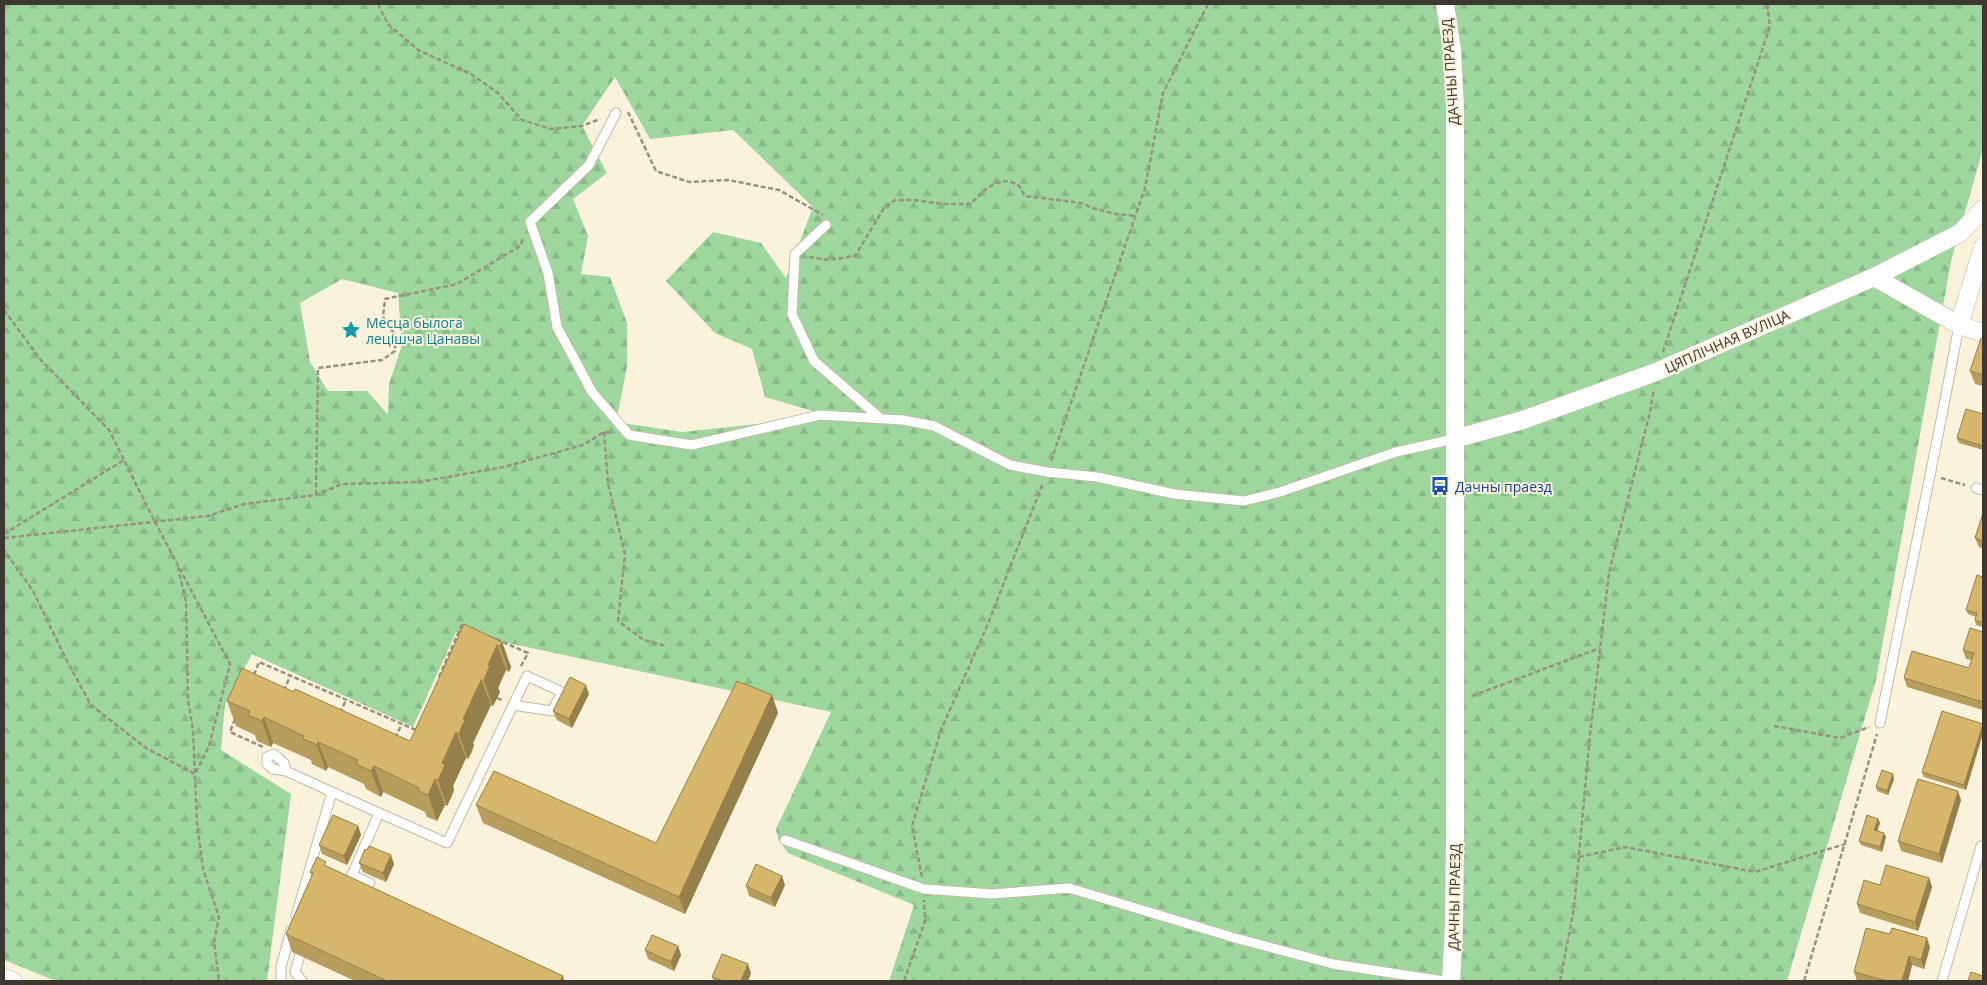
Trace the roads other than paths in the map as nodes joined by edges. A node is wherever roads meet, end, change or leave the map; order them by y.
1 (1445, 4) edge
2 (616, 113) road end
3 (1983, 209) edge
4 (826, 226) road end
5 (1983, 247) edge
6 (1874, 277) junction
7 (1959, 325) junction
8 (1983, 333) edge
9 (880, 418) junction
10 (1454, 438) junction
11 (509, 703) junction
12 (1880, 723) road end
13 (286, 772) dead end
14 (332, 792) junction
15 (379, 813) junction
16 (785, 840) dead end
17 (1983, 844) edge
18 (370, 883) dead end
19 (300, 956) edge
20 (4, 978) edge
21 (13, 981) edge
22 (281, 981) edge
23 (302, 981) edge
24 (1444, 981) edge
25 (1451, 981) edge
26 (1942, 981) edge

1 - 10 street, ДАЧНЫ ПРАЕЗД
2 - 9 lane
3 - 6 street, ЦЯПЛІЧНАЯ ВУЛІЦА
4 - 9 lane
5 - 7 street
6 - 7 street
6 - 10 street, ЦЯПЛІЧНАЯ ВУЛІЦА
7 - 8 street
7 - 12 lane
9 - 10 lane
10 - 25 street, ДАЧНЫ ПРАЕЗД
11 - 11 lane
11 - 15 lane
13 - 14 lane
14 - 15 lane
14 - 22 lane
15 - 18 lane
16 - 24 lane
17 - 26 lane
19 - 23 lane
20 - 21 street

